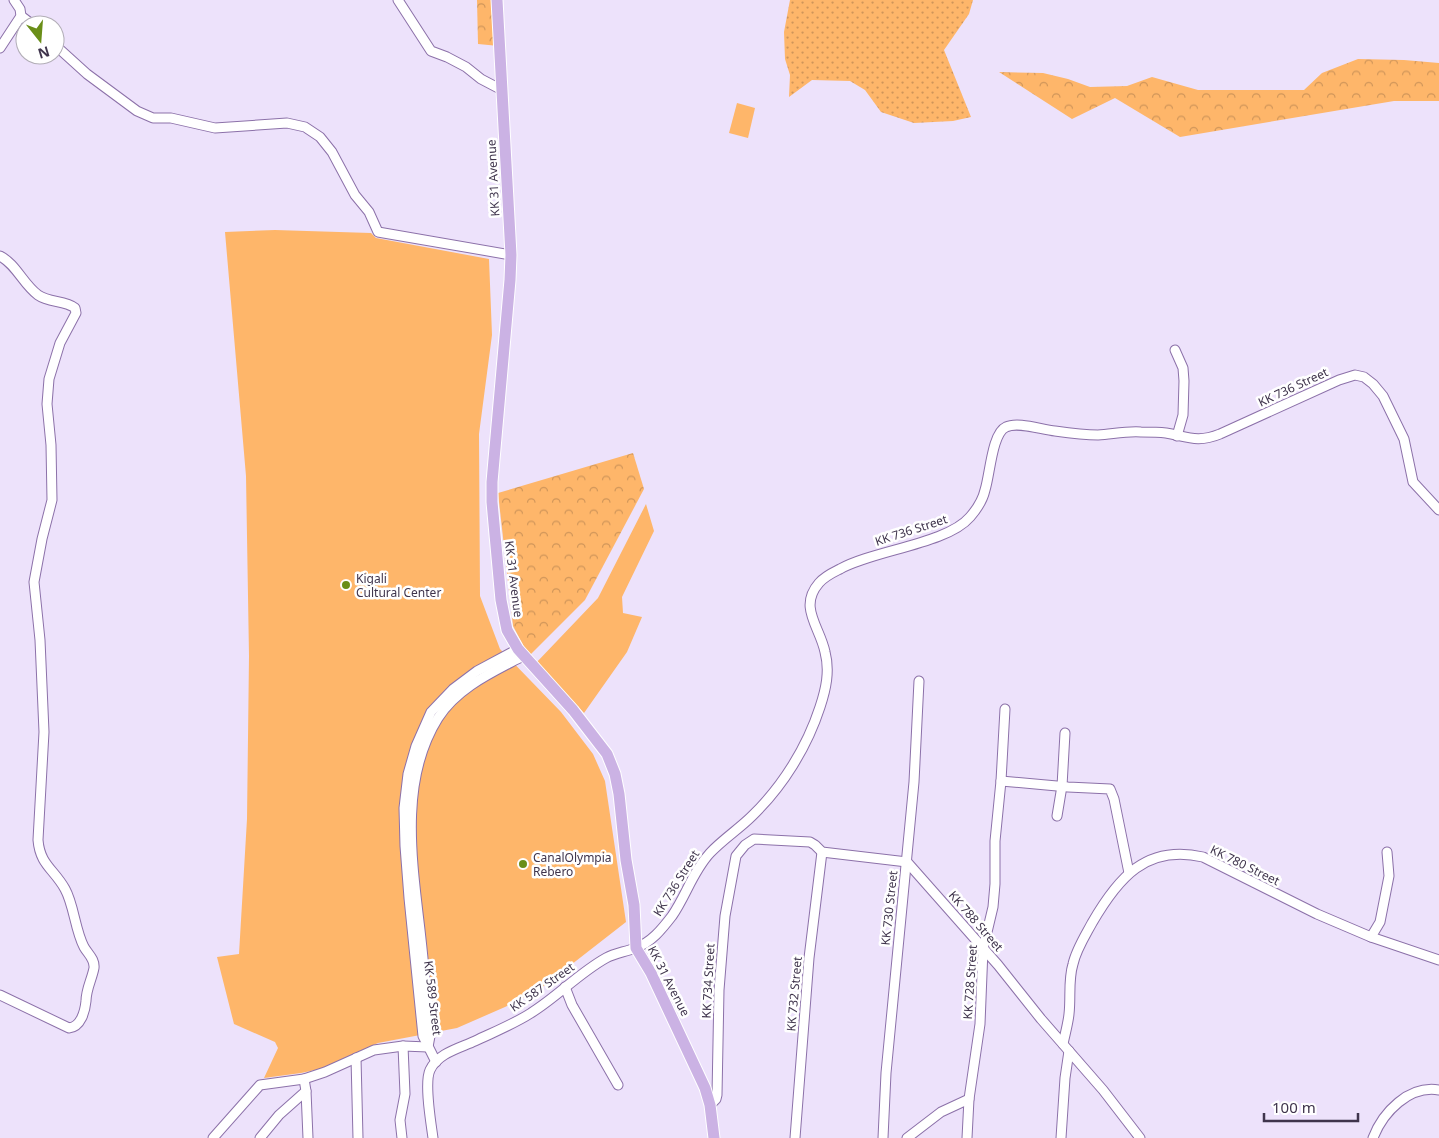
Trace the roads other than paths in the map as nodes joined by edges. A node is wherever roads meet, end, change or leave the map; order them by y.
1 (14, 0) edge
2 (398, 0) edge
3 (497, 0) edge
4 (21, 15) edge
5 (15, 25) edge
6 (0, 48) edge
7 (65, 54) edge
8 (502, 90) junction
9 (511, 255) junction
10 (0, 256) edge
11 (1175, 350) dead end
12 (1177, 436) junction
13 (1439, 510) edge
14 (521, 652) junction
15 (919, 681) dead end
16 (1005, 709) dead end
17 (1065, 733) dead end
18 (1001, 781) junction
19 (1062, 786) junction
20 (1057, 816) dead end
21 (734, 832) junction
22 (750, 840) junction
23 (822, 852) junction
24 (1387, 852) dead end
25 (907, 862) junction
26 (1129, 873) junction
27 (1371, 937) junction
28 (636, 948) junction
29 (983, 949) junction
30 (1439, 960) edge
31 (565, 987) junction
32 (0, 995) edge
33 (403, 1046) junction
34 (428, 1047) junction
35 (1066, 1047) junction
36 (356, 1058) junction
37 (436, 1062) junction
38 (304, 1079) junction
39 (618, 1086) dead end
40 (1439, 1090) edge
41 (306, 1091) junction
42 (969, 1099) junction
43 (710, 1105) junction
44 (1132, 1133) edge
45 (213, 1138) edge
46 (260, 1138) edge
47 (308, 1138) edge
48 (358, 1138) edge
49 (402, 1138) edge
50 (432, 1138) edge
51 (714, 1138) edge
52 (795, 1138) edge
53 (883, 1138) edge
54 (907, 1138) edge
55 (967, 1138) edge
56 (1061, 1138) edge
57 (1140, 1138) edge
58 (1373, 1138) edge

1 - 4 street
2 - 8 street
3 - 8 main road, KK 31 Avenue
5 - 6 street
7 - 9 street
8 - 9 main road, KK 31 Avenue
9 - 14 main road, KK 31 Avenue
10 - 32 street
11 - 12 street
12 - 13 street, KK 736 Street
12 - 21 street, KK 736 Street
14 - 28 main road, KK 31 Avenue
14 - 34 street, KK 589 Street
15 - 25 street, KK 730 Street
16 - 18 street, KK 728 Street
17 - 19 street
18 - 19 street
18 - 29 street, KK 728 Street
19 - 20 street
19 - 26 street
21 - 22 street
21 - 28 street, KK 736 Street
22 - 23 street
22 - 43 street, KK 734 Street
23 - 25 street
23 - 52 street, KK 732 Street
24 - 27 street
25 - 29 street, KK 788 Street
25 - 53 street, KK 730 Street
26 - 27 street, KK 780 Street
26 - 35 street, KK 780 Street
27 - 30 street, KK 780 Street
28 - 31 street, KK 587 Street
28 - 43 main road, KK 31 Avenue
29 - 35 street, KK 788 Street
29 - 42 street, KK 728 Street
31 - 37 street, KK 587 Street
31 - 39 street
33 - 34 street
33 - 36 street
33 - 49 street
34 - 37 street
35 - 44 street, KK 788 Street
35 - 56 street, KK 780 Street
36 - 38 street
36 - 48 street
37 - 50 street
38 - 41 street
38 - 45 street
40 - 58 street
41 - 46 street
41 - 47 street
42 - 54 street
42 - 55 street, KK 728 Street
43 - 51 main road, KK 31 Avenue
44 - 57 street, KK 788 Street

